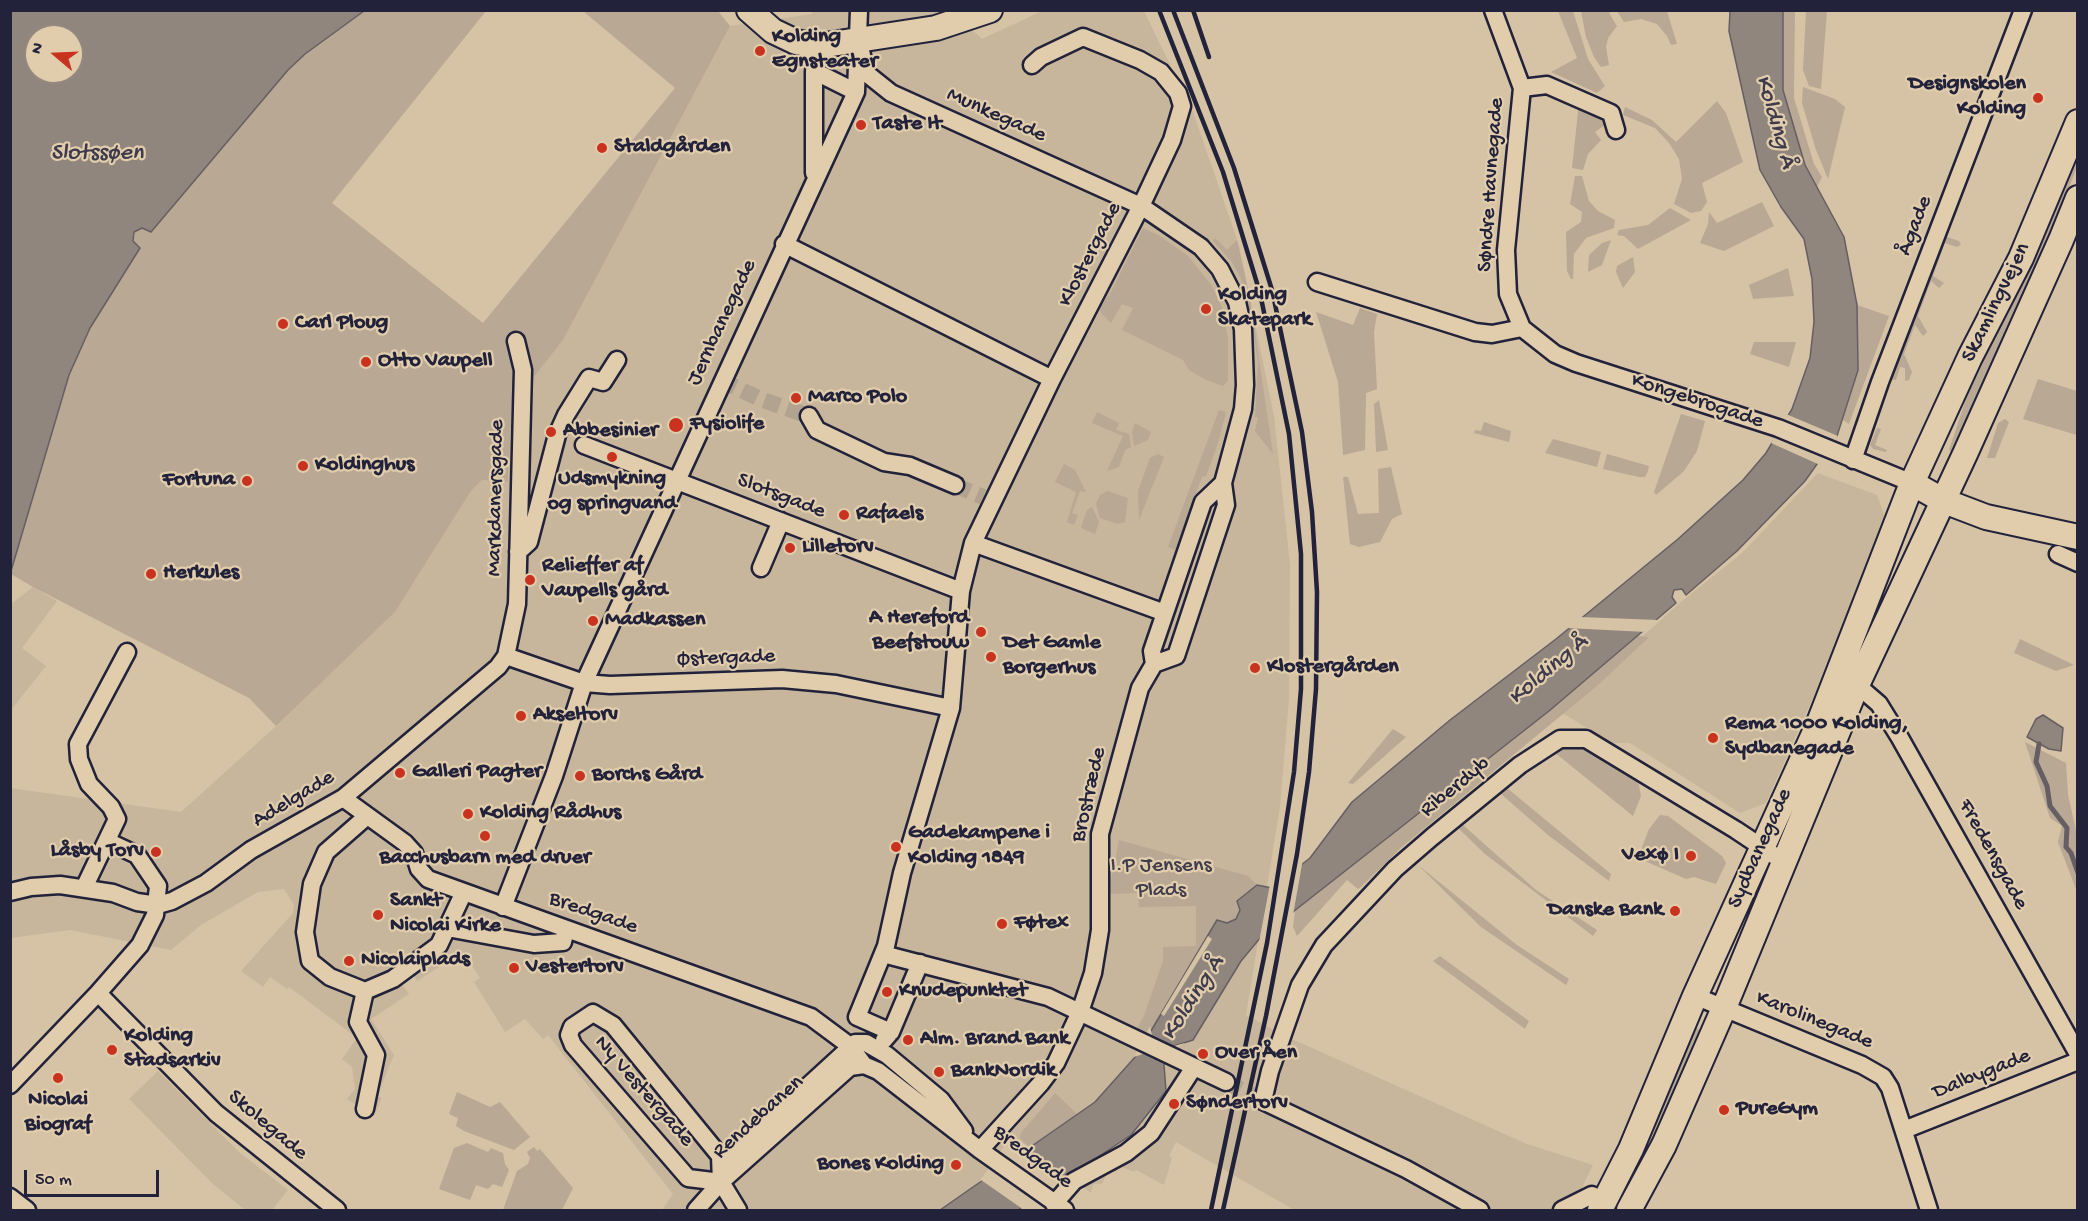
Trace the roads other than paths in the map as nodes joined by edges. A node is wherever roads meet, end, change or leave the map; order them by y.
1 (748, 10) edge
2 (859, 10) edge
3 (990, 10) edge
4 (1493, 10) edge
5 (2024, 10) edge
6 (859, 42) junction
7 (1032, 65) dead end
8 (1522, 88) junction
9 (856, 92) junction
10 (2078, 122) edge
11 (1616, 130) dead end
12 (814, 180) junction
13 (2078, 198) edge
14 (1141, 206) junction
15 (784, 244) junction
16 (1317, 282) dead end
17 (1522, 328) junction
18 (516, 342) dead end
19 (617, 360) dead end
20 (1052, 379) junction
21 (809, 416) tunnel mouth
22 (584, 445) dead end
23 (1852, 460) junction
24 (675, 480) junction
25 (1223, 483) junction
26 (1912, 483) junction
27 (955, 484) tunnel mouth
28 (1944, 501) junction
29 (781, 521) junction
30 (2078, 537) edge
31 (973, 543) junction
32 (518, 552) junction
33 (2058, 554) dead end
34 (2078, 563) edge
35 (761, 568) dead end
36 (961, 591) junction
37 (1165, 613) junction
38 (127, 652) dead end
39 (506, 656) junction
40 (1154, 664) junction
41 (584, 683) junction
42 (1857, 685) junction
43 (951, 708) junction
44 (343, 798) junction
45 (366, 817) junction
46 (107, 841) junction
47 (1762, 846) junction
48 (1784, 862) junction
49 (84, 888) junction
50 (10, 892) edge
51 (463, 894) junction
52 (158, 905) junction
53 (503, 907) junction
54 (447, 928) junction
55 (566, 929) junction
56 (883, 954) junction
57 (920, 963) junction
58 (366, 991) junction
59 (98, 993) junction
60 (1695, 996) junction
61 (1724, 1008) junction
62 (1080, 1012) junction
63 (891, 1032) junction
64 (850, 1046) junction
65 (877, 1047) junction
66 (2078, 1054) edge
67 (2078, 1061) edge
68 (864, 1065) junction
69 (1194, 1067) junction
70 (1226, 1082) tunnel mouth
71 (10, 1085) edge
72 (365, 1109) dead end
73 (1904, 1130) junction
74 (976, 1146) junction
75 (721, 1182) junction
76 (10, 1197) edge
77 (1055, 1204) edge
78 (1602, 1206) edge
79 (27, 1210) edge
80 (337, 1210) edge
81 (696, 1210) edge
82 (738, 1210) edge
83 (1480, 1210) edge
84 (1562, 1210) edge
85 (1629, 1210) edge
86 (1929, 1210) edge

1 - 6 main road
2 - 6 street, Jernbanegade
3 - 6 main road
4 - 8 street, Søndre Havnegade
5 - 23 street, Ågade
6 - 9 street, Jernbanegade
6 - 14 street, Munkegade
7 - 14 street, Klostergade
8 - 11 street
8 - 17 street, Søndre Havnegade
9 - 12 street, Jernbanegade
9 - 12 street, Jernbanegade
10 - 26 main road, Skamlingvejen
12 - 15 street, Jernbanegade
13 - 28 main road, Skamlingvejen
14 - 20 street, Klostergade
14 - 25 street, Brostræde
15 - 20 street
15 - 24 street, Jernbanegade
16 - 17 street
17 - 23 street, Kongebrogade
18 - 32 street, Markdanersgade
19 - 32 street
20 - 31 street, Klostergade
21 - 27 street
22 - 24 street, Slotsgade
23 - 26 street, Kongebrogade
24 - 29 street, Slotsgade
24 - 41 street, Jernbanegade
25 - 37 street, Brostræde
25 - 40 street, Brostræde
26 - 28 main road, Kongebrogade
26 - 47 main road, Sydbanegade
28 - 30 main road, Kongebrogade
28 - 42 main road, Sydbanegade
29 - 35 street
29 - 36 street, Slotsgade
31 - 36 street, Klostergade
31 - 37 street
32 - 39 street, Markdanersgade
33 - 34 street
36 - 43 street, Klostergade
37 - 40 street, Brostræde
38 - 46 street
39 - 41 street, Østergade
39 - 44 street, Adelgade
40 - 62 street, Brostræde
41 - 43 street, Østergade
41 - 53 street, Jernbanegade
42 - 48 main road, Sydbanegade
42 - 66 street, Fredensgade
43 - 56 street, Klostergade
44 - 45 street, Bredgade
44 - 52 street, Adelgade
45 - 51 street, Bredgade
45 - 58 street
46 - 49 street
46 - 52 street
47 - 48 street, Riberdyb
47 - 60 main road, Sydbanegade
47 - 83 street, Riberdyb
48 - 61 main road, Sydbanegade
49 - 50 street
49 - 52 street
51 - 53 street, Bredgade
51 - 54 street
52 - 59 street
53 - 55 street, Bredgade
54 - 55 street
54 - 58 street
55 - 64 street, Bredgade
56 - 57 street
56 - 63 street
57 - 62 street
57 - 63 street
58 - 72 street
59 - 71 street
59 - 80 street, Skolegade
60 - 61 street, Karolinegade
60 - 78 main road, Sydbanegade
61 - 73 street, Karolinegade
61 - 85 main road, Sydbanegade
62 - 69 street
62 - 74 street, Brostræde
63 - 65 street
64 - 65 street
64 - 68 street, Bredgade
64 - 75 street, Rendebanen
65 - 74 street, Bredgade
67 - 73 street, Dalbygade
68 - 74 street, Bredgade
68 - 75 street, Rendebanen
69 - 70 street
69 - 77 street
73 - 86 street, Karolinegade
74 - 77 street, Bredgade
75 - 75 street, Ny Vestergade
75 - 81 street
75 - 82 street
76 - 79 street
78 - 84 street

